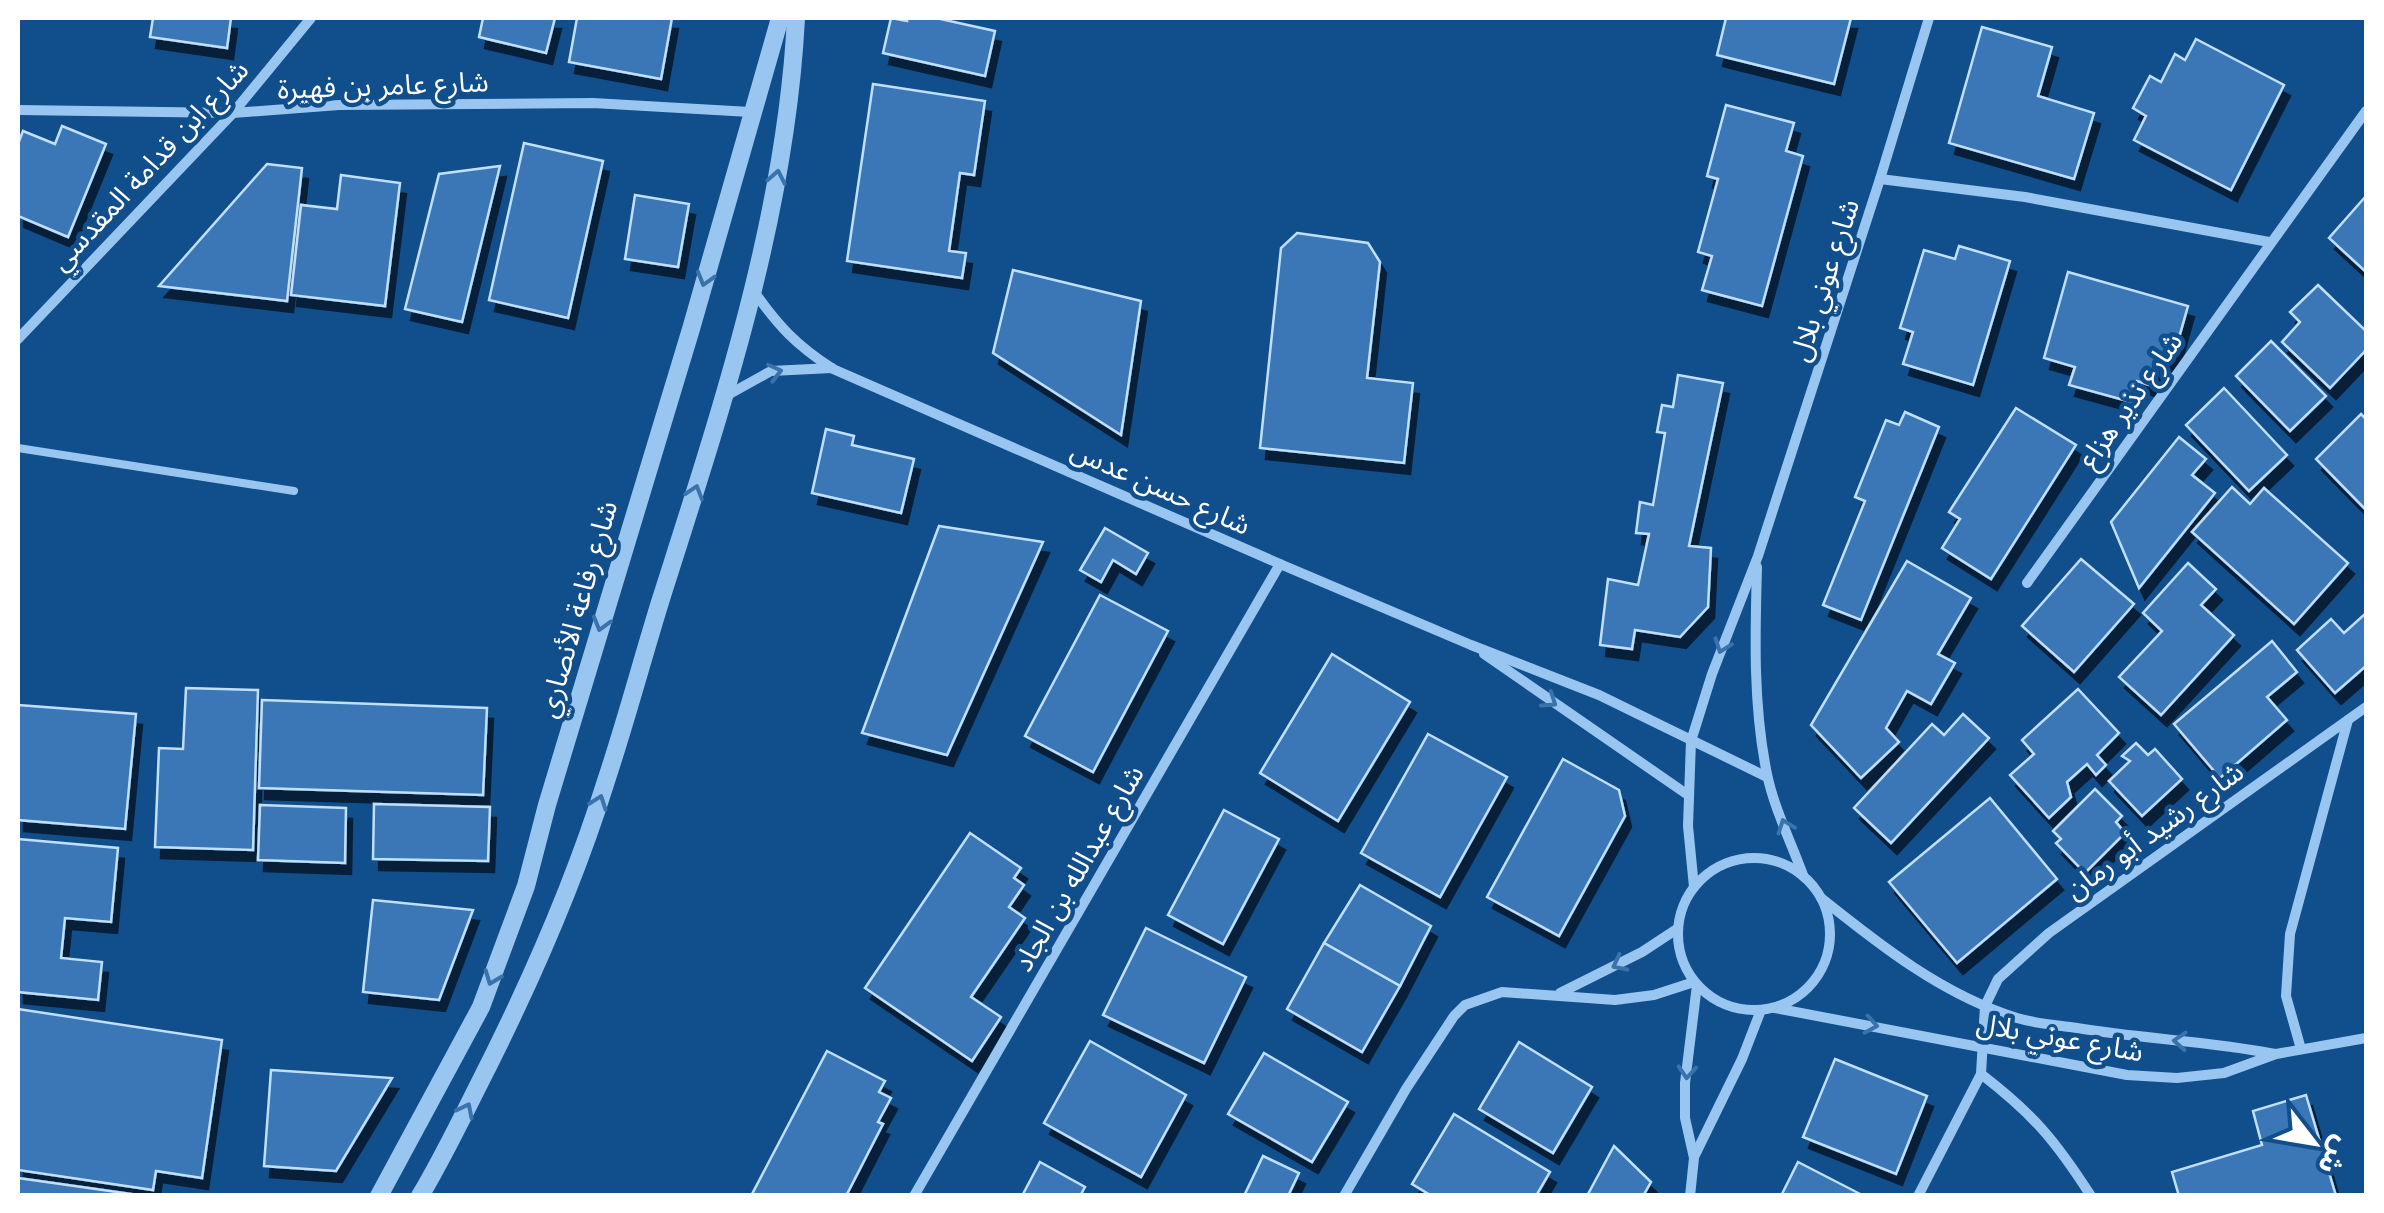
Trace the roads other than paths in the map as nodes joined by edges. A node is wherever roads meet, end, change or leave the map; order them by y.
1 (311, 18) edge
2 (780, 18) edge
3 (796, 18) edge
4 (1929, 18) edge
5 (18, 110) edge
6 (2366, 110) edge
7 (233, 112) junction
8 (750, 112) junction
9 (1880, 179) junction
10 (2269, 242) junction
11 (752, 290) junction
12 (18, 339) edge
13 (833, 368) junction
14 (724, 398) junction
15 (18, 448) edge
16 (294, 491) dead end
17 (1758, 556) junction
18 (1280, 564) junction
19 (2027, 583) dead end
20 (1471, 645) junction
21 (2366, 706) edge
22 (2348, 720) junction
23 (1691, 741) junction
24 (1768, 777) junction
25 (1688, 794) junction
26 (1803, 875) junction
27 (1694, 886) junction
28 (1821, 898) junction
29 (1677, 929) junction
30 (1696, 984) junction
31 (1558, 994) junction
32 (1985, 1006) junction
33 (1776, 1008) junction
34 (1761, 1010) junction
35 (2366, 1038) edge
36 (1982, 1046) junction
37 (2301, 1049) junction
38 (2276, 1054) junction
39 (1981, 1074) junction
40 (1694, 1158) junction
41 (379, 1196) edge
42 (420, 1196) edge
43 (914, 1196) edge
44 (1344, 1196) edge
45 (1690, 1196) edge
46 (1918, 1196) edge
47 (2091, 1196) edge

1 - 7 street, شارع ابن قدامة المقدسي
2 - 8 street, شارع رفاعة الأنصاري
11 -> 3 street
4 - 9 street, شارع عوني بلال
5 - 7 street, شارع عامر بن فهيرة
6 - 10 street, شارع نذير هزاع
7 - 8 street, شارع عامر بن فهيرة
7 - 12 street, شارع ابن قدامة المقدسي
8 -> 41 street, شارع رفاعة الأنصاري
9 - 10 street
9 - 17 street, شارع عوني بلال
10 - 19 street, شارع نذير هزاع
11 - 13 street, شارع حسن عدس
11 - 14 street
14 -> 13 street, شارع حسن عدس
13 - 18 street, شارع حسن عدس
42 -> 14 street
15 - 16 lane
17 -> 23 street, شارع عوني بلال
17 - 24 street, شارع عوني بلال
18 - 20 street, شارع حسن عدس
18 - 43 street, شارع عبدالله بن الجاد
20 - 23 street, شارع حسن عدس
20 -> 25 street, شارع حسن عدس
21 - 22 street, شارع رشيد أبو رمان
22 - 32 street, شارع رشيد أبو رمان
22 - 37 street
23 - 24 street, شارع حسن عدس
23 - 25 street, شارع عوني بلال
26 -> 24 street, شارع عوني بلال
25 - 27 street, شارع عوني بلال
26 - 27 street
26 - 28 street
27 - 29 street
28 - 32 street, شارع عوني بلال
28 - 33 street
29 - 30 street
29 -> 31 street
30 - 31 street
30 - 34 street
30 -> 40 street
31 - 44 street
32 - 36 street
38 -> 32 street, شارع عوني بلال
33 - 34 street
33 -> 36 street, شارع عوني بلال
34 - 40 street
35 - 37 street, شارع عوني بلال
36 - 38 street, شارع عوني بلال
36 - 39 street
37 - 38 street, شارع عوني بلال
39 - 46 street
39 - 47 street
40 - 45 street

